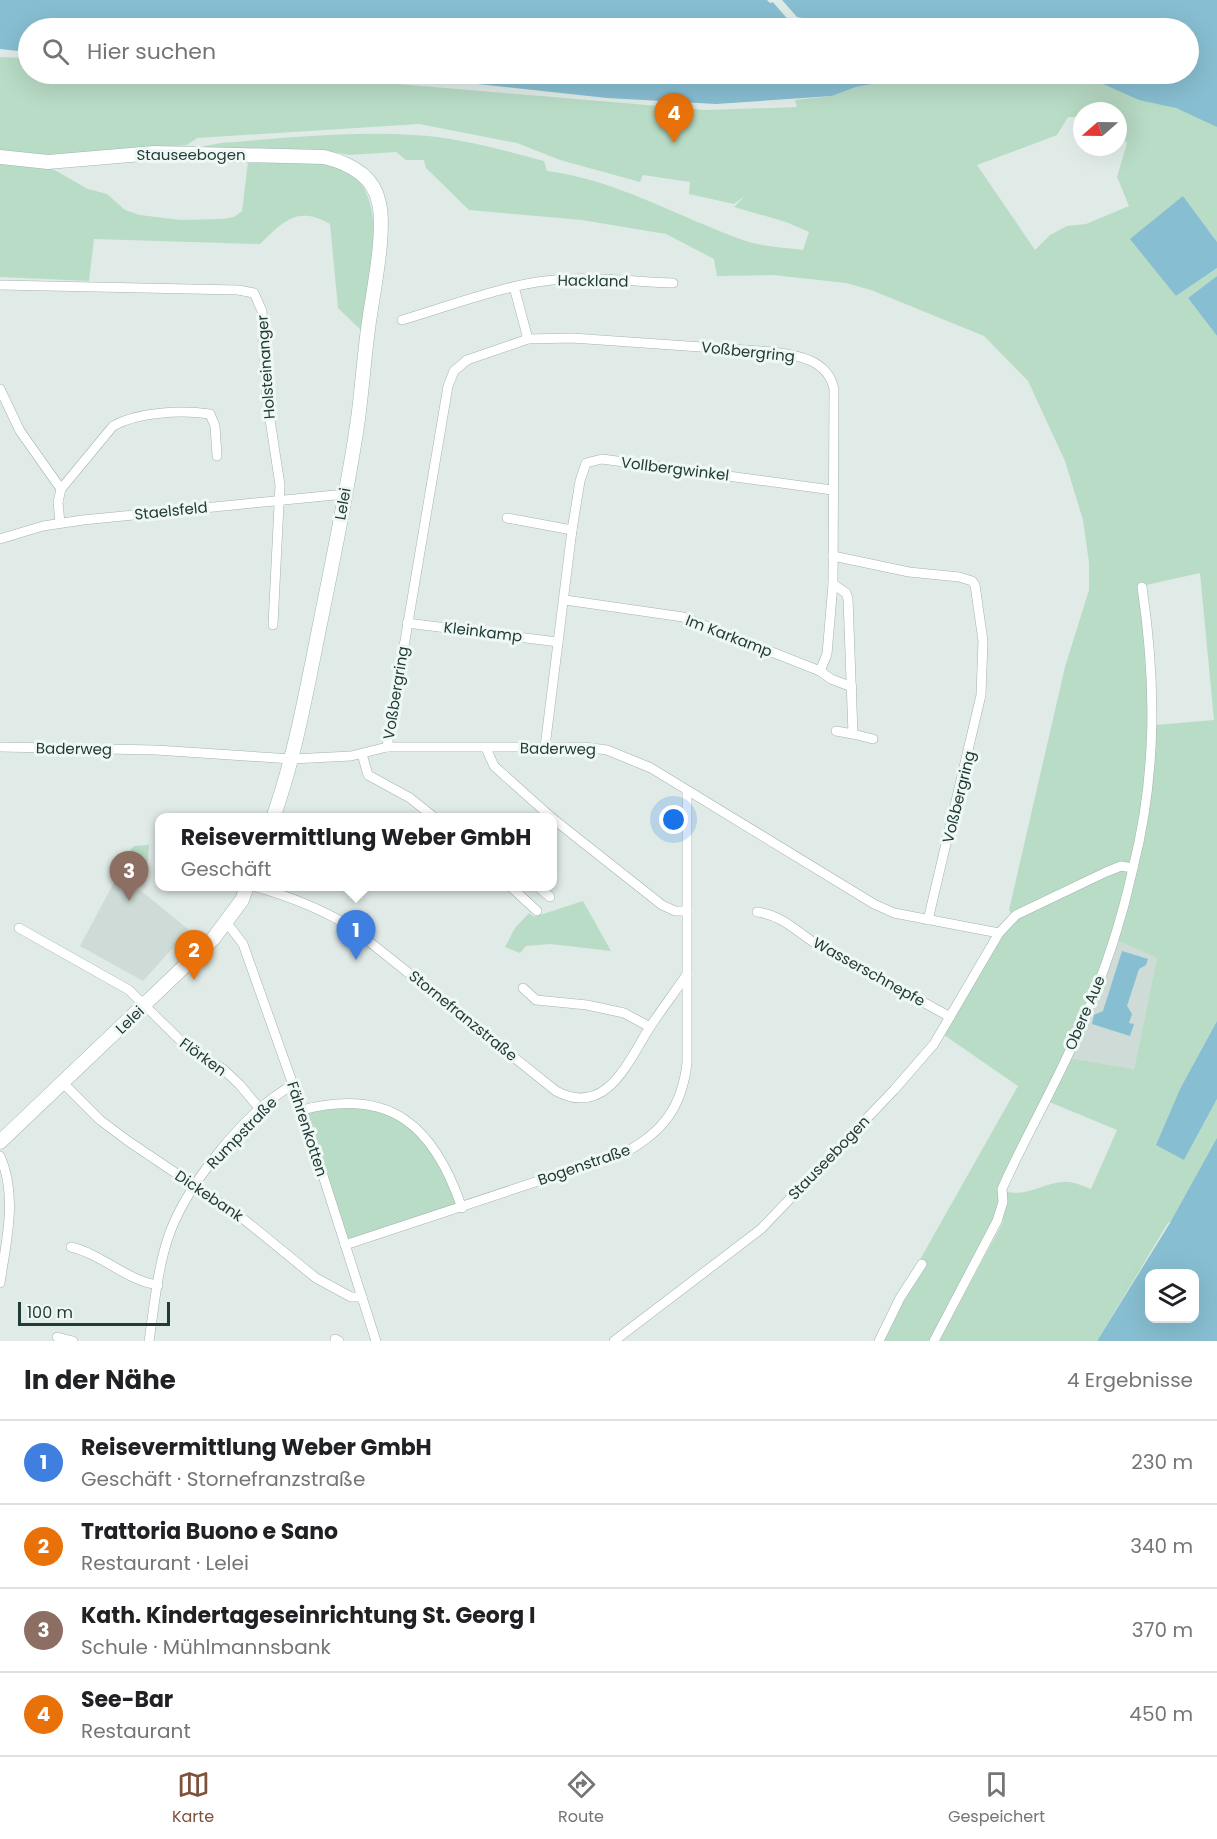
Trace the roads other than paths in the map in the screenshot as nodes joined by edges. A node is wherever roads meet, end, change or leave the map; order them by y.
1 (0, 157) edge
2 (373, 187) joint
3 (673, 283) dead end
4 (0, 285) edge
5 (514, 287) junction
6 (402, 320) dead end
7 (528, 339) junction
8 (0, 390) edge
9 (217, 456) dead end
10 (61, 489) junction
11 (832, 490) junction
12 (345, 494) junction
13 (281, 500) junction
14 (507, 518) dead end
15 (60, 523) junction
16 (572, 530) junction
17 (0, 540) edge
18 (833, 556) junction
19 (833, 584) junction
20 (1143, 587) dead end
21 (565, 600) junction
22 (407, 623) junction
23 (273, 625) dead end
24 (558, 642) junction
25 (820, 671) junction
26 (852, 687) junction
27 (836, 731) dead end
28 (853, 734) junction
29 (873, 739) dead end
30 (0, 747) edge
31 (387, 747) junction
32 (545, 747) junction
33 (486, 748) junction
34 (362, 754) junction
35 (292, 759) junction
36 (687, 791) junction
37 (275, 813) edge
38 (429, 813) edge
39 (546, 813) edge
40 (557, 822) edge
41 (1133, 868) junction
42 (244, 891) edge
43 (269, 891) edge
44 (515, 891) edge
45 (543, 891) edge
46 (550, 897) dead end
47 (537, 911) dead end
48 (687, 911) junction
49 (757, 912) dead end
50 (928, 920) junction
51 (226, 922) junction
52 (19, 928) dead end
53 (999, 933) junction
54 (687, 974) junction
55 (523, 988) dead end
56 (144, 1006) junction
57 (950, 1017) junction
58 (650, 1027) junction
59 (63, 1083) junction
60 (293, 1085) junction
61 (260, 1109) junction
62 (302, 1110) junction
63 (0, 1142) edge
64 (0, 1156) edge
65 (195, 1185) junction
66 (462, 1208) junction
67 (345, 1245) junction
68 (71, 1247) dead end
69 (922, 1264) dead end
70 (0, 1283) edge
71 (158, 1285) junction
72 (362, 1297) junction
73 (57, 1337) dead end
74 (73, 1341) edge
75 (149, 1341) edge
76 (376, 1341) edge
77 (614, 1341) edge
78 (879, 1341) edge
79 (934, 1341) edge

1 - 2 street, Stauseebogen
2 - 12 street, Lelei
3 - 5 street, Hackland
4 - 13 street, Holsteinanger
5 - 6 street, Hackland
5 - 7 street
7 - 11 street, Voßbergring
7 - 22 street, Voßbergring
8 - 10 street
9 - 10 street
10 - 15 street
11 - 16 street, Vollbergwinkel
11 - 18 street, Voßbergring
12 - 13 street, Staelsfeld
12 - 35 street, Lelei
13 - 15 street, Staelsfeld
13 - 23 street, Holsteinanger
14 - 16 street
15 - 17 street, Staelsfeld
16 - 21 street, Vollbergwinkel
18 - 19 street
18 - 50 street, Voßbergring
19 - 25 street
19 - 26 street
20 - 41 street, Obere Aue
21 - 24 street, Vollbergwinkel
21 - 25 street, Im Karkamp
22 - 24 street, Kleinkamp
22 - 31 street, Voßbergring
24 - 32 street, Vollbergwinkel
25 - 26 street, Im Karkamp
26 - 28 street
27 - 28 street
28 - 29 street
30 - 35 street, Baderweg
31 - 33 street, Baderweg
31 - 34 street, Baderweg
32 - 33 street, Baderweg
32 - 36 street, Baderweg
33 - 39 street
34 - 35 street, Baderweg
34 - 38 street
35 - 37 street, Lelei
36 - 48 street, Bogenstraße
36 - 50 street, Baderweg
40 - 48 street
41 - 53 street
41 - 79 street, Obere Aue
42 - 51 street, Lelei
43 - 58 street, Stornefranzstraße
44 - 47 street
45 - 46 street
48 - 54 street, Bogenstraße
49 - 57 street, Wasserschnepfe
50 - 53 street, Baderweg
51 - 56 street, Lelei
51 - 60 street, Fährenkotten
52 - 56 street, Flörken
53 - 57 street, Stauseebogen
54 - 58 street, Stornefranzstraße
54 - 66 street, Bogenstraße
55 - 58 street
56 - 59 street, Lelei
56 - 61 street, Flörken
57 - 77 street, Stauseebogen
59 - 63 street, Lelei
59 - 65 street, Dickebank
60 - 61 street, Rumpstraße
60 - 62 street, Fährenkotten
61 - 65 street, Rumpstraße
62 - 66 street
62 - 67 street, Fährenkotten
64 - 70 street
65 - 71 street, Rumpstraße
65 - 72 street, Dickebank
66 - 67 street, Bogenstraße
67 - 72 street, Fährenkotten
68 - 71 street
69 - 78 street
71 - 75 street, Rumpstraße
72 - 76 street, Fährenkotten
73 - 74 street

